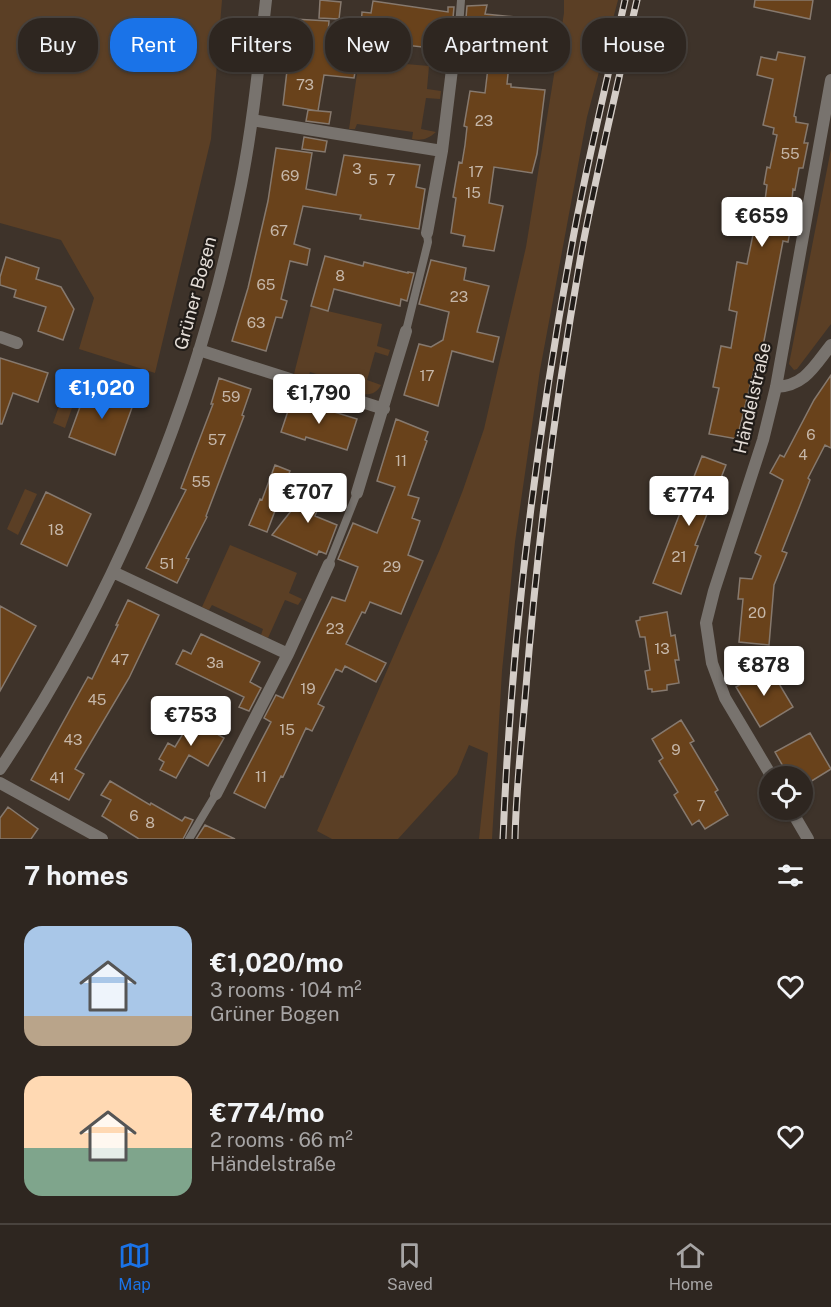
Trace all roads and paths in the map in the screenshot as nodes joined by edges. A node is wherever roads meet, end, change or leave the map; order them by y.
1 (266, 0) edge
2 (461, 0) edge
3 (460, 18) edge
4 (452, 72) edge
5 (831, 80) edge
6 (829, 107) edge
7 (252, 120) junction
8 (442, 151) junction
9 (427, 233) joint
10 (406, 331) joint
11 (0, 337) edge
12 (17, 343) dead end
13 (831, 345) edge
14 (199, 350) junction
15 (774, 380) junction
16 (384, 409) junction
17 (357, 493) joint
18 (329, 564) joint
19 (114, 572) junction
20 (288, 654) junction
21 (765, 766) edge
22 (0, 769) edge
23 (0, 783) edge
24 (216, 794) joint
25 (797, 820) edge
26 (807, 838) edge
27 (102, 839) edge
28 (189, 839) edge

1 - 7 street, Grüner Bogen
2 - 3 lane
4 - 8 street
5 - 6 street, Händelstraße
6 - 15 street, Händelstraße
7 - 8 street
7 - 14 street, Grüner Bogen
8 - 9 street
9 - 10 lane
10 - 16 street
11 - 12 street
13 - 15 street
14 - 16 street
14 - 19 street, Grüner Bogen
15 - 21 street, Händelstraße
16 - 17 street
17 - 18 lane
18 - 20 street
19 - 20 street
19 - 22 street, Grüner Bogen
20 - 24 street
23 - 27 street
24 - 28 lane
25 - 26 street

